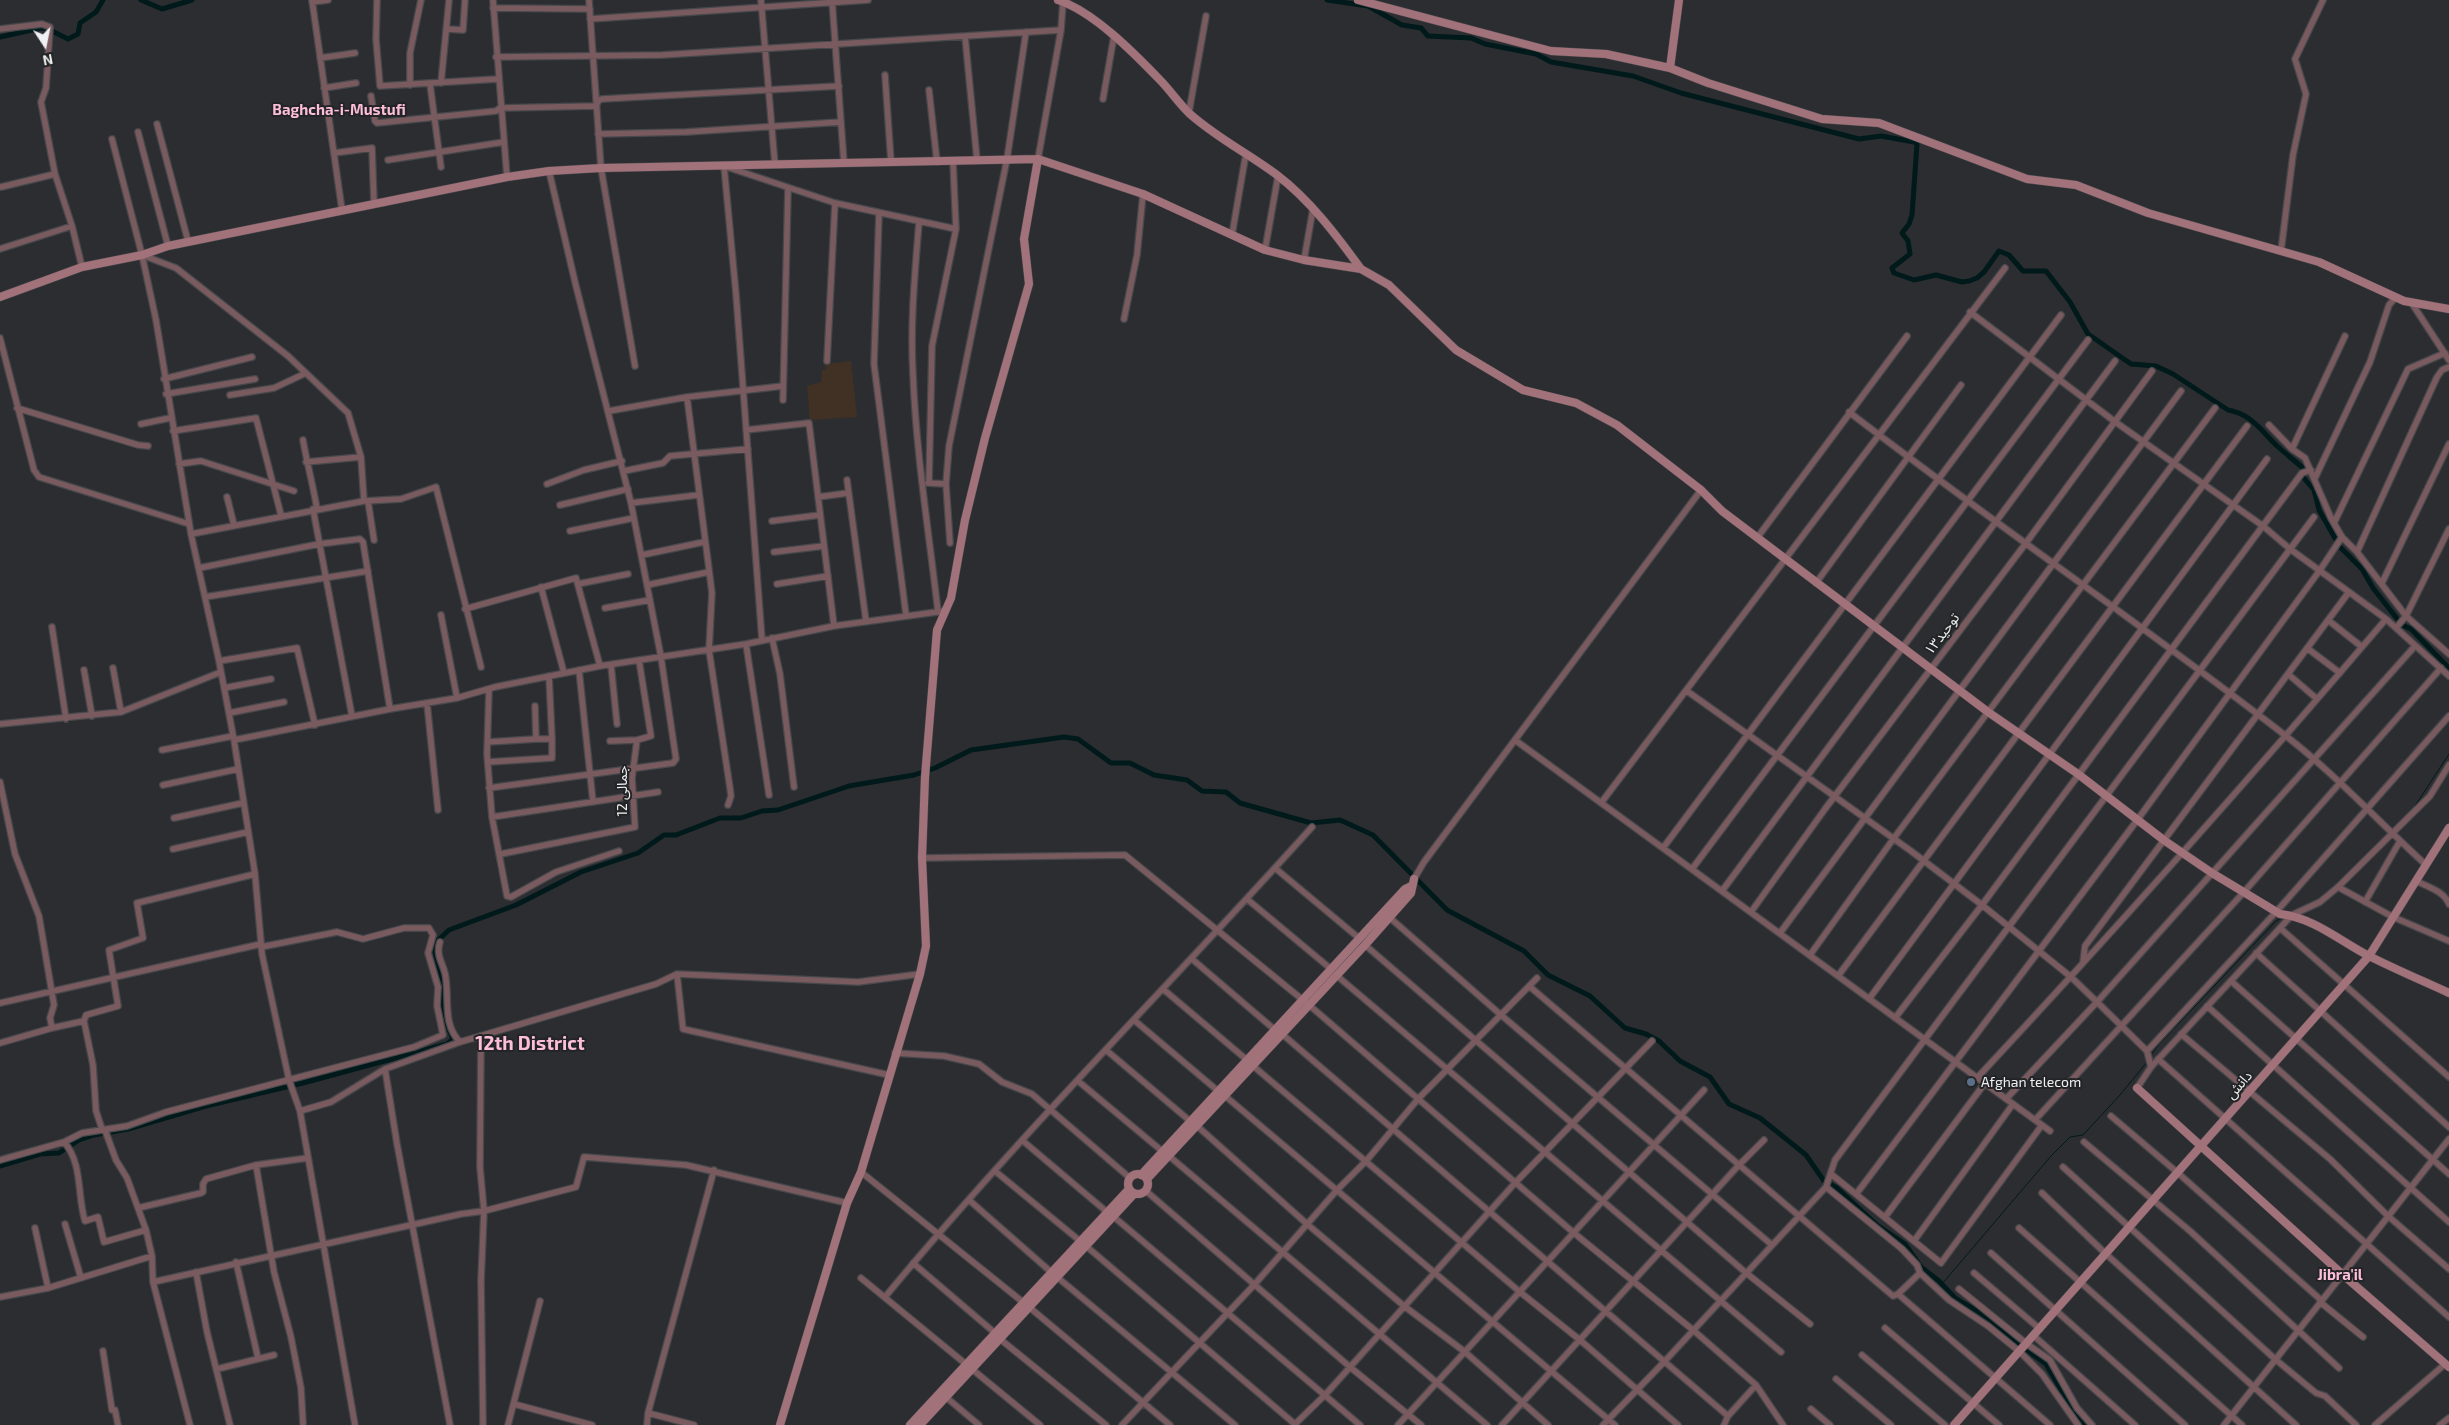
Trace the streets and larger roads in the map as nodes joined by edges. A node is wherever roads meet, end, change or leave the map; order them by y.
1 (328, 0) edge
2 (378, 0) edge
3 (420, 0) edge
4 (449, 0) edge
5 (464, 0) edge
6 (493, 0) edge
7 (589, 0) edge
8 (761, 0) edge
9 (868, 0) edge
10 (1358, 0) edge
11 (1679, 0) edge
12 (2323, 0) edge
13 (312, 1) edge
14 (832, 1) edge
15 (1061, 1) edge
16 (493, 8) junction
17 (590, 8) junction
18 (762, 8) junction
19 (1206, 16) dead end
20 (590, 20) junction
21 (0, 29) edge
22 (447, 29) junction
23 (1062, 30) junction
24 (1026, 32) junction
25 (965, 36) junction
26 (1114, 36) junction
27 (835, 44) junction
28 (765, 48) junction
29 (355, 53) dead end
30 (496, 57) junction
31 (320, 58) junction
32 (593, 58) junction
33 (1670, 68) junction
34 (885, 75) dead end
35 (498, 79) junction
36 (356, 83) dead end
37 (442, 83) junction
38 (430, 84) junction
39 (410, 85) junction
40 (839, 86) junction
41 (324, 88) junction
42 (929, 90) dead end
43 (768, 91) junction
44 (371, 96) dead end
45 (1103, 99) dead end
46 (596, 106) junction
47 (500, 108) junction
48 (1189, 112) junction
49 (435, 117) junction
50 (841, 122) junction
51 (158, 124) dead end
52 (771, 126) junction
53 (138, 132) dead end
54 (598, 134) junction
55 (112, 139) dead end
56 (504, 142) junction
57 (440, 152) junction
58 (334, 153) junction
59 (1007, 159) junction
60 (1038, 159) junction
61 (1245, 159) dead end
62 (388, 160) dead end
63 (977, 160) junction
64 (953, 161) junction
65 (891, 162) junction
66 (937, 162) junction
67 (844, 163) junction
68 (774, 165) junction
69 (724, 166) junction
70 (441, 167) dead end
71 (601, 168) junction
72 (550, 171) junction
73 (55, 174) junction
74 (1278, 176) junction
75 (507, 177) junction
76 (1, 187) dead end
77 (788, 189) junction
78 (1143, 194) junction
79 (835, 203) junction
80 (374, 204) junction
81 (1313, 209) junction
82 (342, 210) junction
83 (879, 213) junction
84 (919, 222) junction
85 (72, 226) junction
86 (956, 229) junction
87 (1232, 235) junction
88 (188, 242) junction
89 (168, 246) junction
90 (0, 249) edge
91 (1265, 250) junction
92 (2281, 251) junction
93 (142, 255) junction
94 (1304, 260) junction
95 (82, 267) junction
96 (2005, 268) dead end
97 (1362, 269) junction
98 (0, 297) edge
99 (2396, 297) junction
100 (2411, 302) junction
101 (2449, 309) edge
102 (1970, 312) junction
103 (2061, 315) dead end
104 (1124, 319) dead end
105 (1906, 336) dead end
106 (2345, 336) dead end
107 (0, 338) edge
108 (2088, 340) dead end
109 (2445, 353) junction
110 (2029, 356) junction
111 (252, 357) dead end
112 (2449, 360) edge
113 (827, 361) dead end
114 (2115, 361) dead end
115 (636, 366) dead end
116 (2449, 366) edge
117 (2152, 371) dead end
118 (306, 373) junction
119 (2058, 378) junction
120 (164, 379) junction
121 (255, 379) dead end
122 (1962, 385) dead end
123 (783, 386) junction
124 (742, 390) junction
125 (2181, 391) dead end
126 (166, 394) junction
127 (230, 395) dead end
128 (687, 396) junction
129 (783, 400) dead end
130 (2086, 400) junction
131 (18, 408) junction
132 (2215, 408) dead end
133 (609, 411) junction
134 (1849, 412) junction
135 (170, 418) junction
136 (2114, 421) junction
137 (141, 424) dead end
138 (2269, 425) dead end
139 (2247, 426) dead end
140 (746, 430) junction
141 (173, 431) junction
142 (1878, 435) junction
143 (303, 440) dead end
144 (2143, 442) junction
145 (2449, 444) edge
146 (148, 446) dead end
147 (748, 449) junction
148 (2292, 449) junction
149 (694, 454) junction
150 (361, 457) junction
151 (1909, 458) junction
152 (2267, 459) dead end
153 (622, 461) junction
154 (306, 462) junction
155 (2174, 462) junction
156 (179, 464) junction
157 (2311, 470) junction
158 (624, 471) junction
159 (2315, 478) junction
160 (847, 480) dead end
161 (1937, 480) junction
162 (926, 483) junction
163 (274, 484) junction
164 (547, 484) dead end
165 (946, 484) junction
166 (2203, 485) junction
167 (628, 489) junction
168 (1701, 490) junction
169 (294, 491) dead end
170 (848, 493) junction
171 (698, 495) junction
172 (226, 497) dead end
173 (818, 497) junction
174 (366, 501) junction
175 (631, 503) junction
176 (1967, 503) junction
177 (560, 505) dead end
178 (2232, 506) junction
179 (315, 509) junction
180 (820, 514) junction
181 (281, 515) junction
182 (2314, 517) dead end
183 (634, 518) junction
184 (772, 520) dead end
185 (1996, 522) junction
186 (189, 524) junction
187 (2334, 524) junction
188 (234, 525) junction
189 (2264, 526) junction
190 (2449, 529) edge
191 (570, 531) dead end
192 (190, 534) junction
193 (2342, 537) junction
194 (1757, 538) junction
195 (374, 540) dead end
196 (704, 542) junction
197 (950, 543) dead end
198 (2026, 543) junction
199 (319, 544) junction
200 (824, 546) junction
201 (2290, 549) junction
202 (774, 552) dead end
203 (2357, 552) junction
204 (642, 555) junction
205 (1785, 559) junction
206 (2053, 564) junction
207 (199, 568) junction
208 (2320, 570) junction
209 (368, 571) junction
210 (709, 572) junction
211 (628, 574) dead end
212 (828, 576) junction
213 (326, 578) junction
214 (1816, 583) junction
215 (2382, 583) junction
216 (578, 584) junction
217 (777, 584) dead end
218 (647, 585) junction
219 (2084, 586) junction
220 (541, 588) junction
221 (2348, 592) junction
222 (206, 598) junction
223 (650, 600) junction
224 (1845, 605) junction
225 (2112, 607) junction
226 (605, 608) dead end
227 (465, 609) junction
228 (941, 611) junction
229 (440, 615) dead end
230 (906, 615) junction
231 (2406, 616) junction
232 (2386, 619) junction
233 (2328, 620) junction
234 (866, 621) junction
235 (834, 626) junction
236 (1874, 626) junction
237 (52, 627) dead end
238 (2396, 628) junction
239 (2143, 630) junction
240 (772, 638) junction
241 (762, 640) junction
242 (746, 644) junction
243 (2362, 646) junction
244 (2415, 646) junction
245 (1902, 647) junction
246 (2307, 648) junction
247 (709, 650) junction
248 (2172, 650) junction
249 (2449, 654) edge
250 (661, 657) junction
251 (639, 660) junction
252 (219, 661) junction
253 (611, 665) junction
254 (600, 666) junction
255 (113, 668) dead end
256 (481, 668) dead end
257 (2441, 668) junction
258 (1931, 669) junction
259 (84, 670) dead end
260 (579, 670) junction
261 (2198, 671) junction
262 (221, 672) junction
263 (564, 673) junction
264 (2340, 673) junction
265 (2288, 674) junction
266 (549, 676) junction
267 (2449, 676) edge
268 (271, 679) dead end
269 (224, 688) junction
270 (489, 688) junction
271 (1686, 691) junction
272 (1960, 691) junction
273 (2229, 694) junction
274 (457, 698) junction
275 (2317, 699) junction
276 (284, 702) dead end
277 (427, 703) junction
278 (535, 706) dead end
279 (390, 709) junction
280 (121, 712) junction
281 (1988, 712) junction
282 (229, 713) junction
283 (92, 716) junction
284 (352, 716) junction
285 (2257, 716) junction
286 (2449, 716) edge
287 (66, 719) junction
288 (0, 724) edge
289 (617, 724) dead end
290 (315, 726) junction
291 (2019, 733) junction
292 (1748, 736) junction
293 (2286, 736) junction
294 (234, 738) junction
295 (536, 739) junction
296 (552, 739) junction
297 (637, 740) junction
298 (1515, 740) junction
299 (610, 741) dead end
300 (488, 742) junction
301 (162, 750) dead end
302 (2049, 753) junction
303 (1777, 756) junction
304 (2313, 758) junction
305 (488, 762) junction
306 (2449, 765) edge
307 (633, 768) junction
308 (238, 769) junction
309 (590, 774) junction
310 (2078, 774) junction
311 (1806, 777) junction
312 (0, 782) edge
313 (2340, 782) junction
314 (163, 785) dead end
315 (794, 787) dead end
316 (489, 788) junction
317 (658, 792) dead end
318 (769, 795) dead end
319 (632, 796) junction
320 (2107, 796) junction
321 (1834, 798) junction
322 (593, 802) junction
323 (243, 803) junction
324 (1601, 803) junction
325 (728, 805) dead end
326 (2367, 807) junction
327 (438, 810) dead end
328 (492, 817) junction
329 (174, 818) dead end
330 (1865, 819) junction
331 (2138, 819) junction
332 (1312, 827) dead end
333 (248, 832) junction
334 (2448, 832) edge
335 (2391, 834) junction
336 (1894, 838) junction
337 (2165, 841) junction
338 (2400, 841) junction
339 (1663, 848) junction
340 (173, 849) dead end
341 (618, 851) dead end
342 (2182, 851) junction
343 (501, 854) junction
344 (922, 858) junction
345 (1924, 861) junction
346 (2425, 864) junction
347 (1275, 868) junction
348 (1692, 869) junction
349 (2212, 873) junction
350 (255, 874) junction
351 (2416, 881) junction
352 (1413, 883) junction
353 (1953, 883) junction
354 (2338, 887) junction
355 (1722, 891) junction
356 (2244, 892) junction
357 (1247, 900) junction
358 (2365, 902) junction
359 (2449, 904) edge
360 (1982, 905) junction
361 (1752, 912) junction
362 (2278, 913) junction
363 (2292, 915) junction
364 (1389, 917) junction
365 (2393, 917) junction
366 (2009, 928) junction
367 (2280, 928) junction
368 (1219, 931) junction
369 (1780, 933) junction
370 (2449, 941) edge
371 (440, 942) dead end
372 (1362, 942) junction
373 (261, 945) junction
374 (2038, 951) junction
375 (2256, 954) junction
376 (1810, 955) junction
377 (2370, 956) junction
378 (1192, 959) junction
379 (2083, 963) junction
380 (1334, 972) junction
381 (677, 974) junction
382 (920, 974) junction
383 (1838, 976) junction
384 (113, 977) junction
385 (2071, 977) junction
386 (1537, 978) dead end
387 (2231, 980) junction
388 (2344, 983) junction
389 (1529, 986) junction
390 (1163, 990) junction
391 (51, 992) junction
392 (2449, 993) edge
393 (1869, 999) junction
394 (1306, 1002) junction
395 (2097, 1002) junction
396 (0, 1003) edge
397 (2207, 1006) junction
398 (2321, 1011) junction
399 (1501, 1016) junction
400 (1895, 1018) junction
401 (1134, 1020) junction
402 (84, 1021) junction
403 (2122, 1027) junction
404 (52, 1028) junction
405 (1278, 1032) junction
406 (2181, 1034) junction
407 (481, 1036) junction
408 (2296, 1036) junction
409 (1926, 1040) junction
410 (1474, 1041) junction
411 (1652, 1041) dead end
412 (460, 1042) junction
413 (0, 1043) edge
414 (1106, 1050) junction
415 (2147, 1051) junction
416 (895, 1053) junction
417 (2158, 1059) junction
418 (1249, 1062) junction
419 (1956, 1062) junction
420 (2273, 1064) junction
421 (2150, 1067) junction
422 (385, 1069) junction
423 (1626, 1069) junction
424 (1448, 1070) junction
425 (889, 1075) junction
426 (2449, 1077) edge
427 (1977, 1078) junction
428 (289, 1080) junction
429 (1078, 1081) junction
430 (1984, 1083) junction
431 (2137, 1088) joint
432 (1704, 1090) dead end
433 (2250, 1092) junction
434 (1221, 1093) junction
435 (1598, 1098) junction
436 (1418, 1099) junction
437 (2006, 1099) junction
438 (2013, 1104) junction
439 (1050, 1111) junction
440 (300, 1112) junction
441 (2111, 1116) dead end
442 (1680, 1117) junction
443 (2226, 1119) junction
444 (2035, 1120) junction
445 (1193, 1123) junction
446 (1572, 1124) junction
447 (2042, 1125) junction
448 (2449, 1127) edge
449 (1393, 1131) junction
450 (2050, 1131) dead end
451 (104, 1132) junction
452 (2449, 1139) edge
453 (1764, 1140) dead end
454 (1023, 1141) junction
455 (64, 1142) junction
456 (2084, 1142) dead end
457 (1655, 1145) junction
458 (2201, 1145) junction
459 (1546, 1152) junction
460 (1165, 1153) junction
461 (308, 1158) junction
462 (0, 1160) edge
463 (1367, 1160) junction
464 (2433, 1160) junction
465 (256, 1165) junction
466 (1738, 1166) junction
467 (2063, 1168) dead end
468 (714, 1170) junction
469 (995, 1171) junction
470 (1630, 1171) junction
471 (861, 1172) junction
472 (2178, 1172) junction
473 (1831, 1174) junction
474 (2449, 1174) edge
475 (1144, 1177) junction
476 (1130, 1178) junction
477 (1515, 1183) junction
478 (1826, 1186) junction
479 (2411, 1187) junction
480 (1337, 1190) junction
481 (1146, 1191) junction
482 (1131, 1192) junction
483 (1858, 1193) junction
484 (2042, 1193) dead end
485 (1713, 1194) junction
486 (2152, 1199) junction
487 (969, 1200) junction
488 (1604, 1201) junction
489 (847, 1203) junction
490 (138, 1208) junction
491 (484, 1211) junction
492 (1491, 1212) junction
493 (1111, 1214) junction
494 (1797, 1216) junction
495 (2388, 1216) junction
496 (1885, 1217) junction
497 (1688, 1222) junction
498 (2449, 1222) edge
499 (65, 1224) dead end
500 (1307, 1224) junction
501 (413, 1226) junction
502 (2129, 1227) junction
503 (35, 1228) dead end
504 (2019, 1228) dead end
505 (146, 1230) junction
506 (938, 1233) junction
507 (1574, 1233) junction
508 (1914, 1241) junction
509 (1463, 1243) junction
510 (325, 1244) junction
511 (1083, 1244) junction
512 (2366, 1244) junction
513 (1772, 1245) junction
514 (1662, 1250) junction
515 (1281, 1253) junction
516 (1991, 1254) dead end
517 (2106, 1254) junction
518 (152, 1256) junction
519 (272, 1256) junction
520 (236, 1262) junction
521 (1548, 1262) junction
522 (913, 1263) junction
523 (2449, 1269) edge
524 (196, 1272) junction
525 (1434, 1272) junction
526 (1745, 1272) junction
527 (1920, 1273) junction
528 (1974, 1273) dead end
529 (2342, 1274) junction
530 (1054, 1275) junction
531 (81, 1278) junction
532 (861, 1278) dead end
533 (153, 1282) junction
534 (1634, 1282) junction
535 (2081, 1283) junction
536 (1254, 1285) junction
537 (48, 1288) junction
538 (1960, 1289) dead end
539 (1520, 1292) junction
540 (1898, 1294) junction
541 (885, 1296) junction
542 (0, 1297) edge
543 (1721, 1300) junction
544 (540, 1301) dead end
545 (2320, 1301) junction
546 (1026, 1304) junction
547 (1404, 1306) junction
548 (2057, 1310) junction
549 (1606, 1312) junction
550 (1227, 1314) junction
551 (2449, 1317) edge
552 (1492, 1320) junction
553 (1810, 1324) dead end
554 (1885, 1328) dead end
555 (2040, 1329) junction
556 (2299, 1329) junction
557 (1693, 1330) junction
558 (1379, 1334) junction
559 (997, 1336) junction
560 (2034, 1336) junction
561 (2363, 1337) dead end
562 (1580, 1340) junction
563 (1198, 1342) junction
564 (2027, 1344) junction
565 (103, 1351) dead end
566 (1465, 1352) junction
567 (1781, 1352) dead end
568 (2020, 1352) junction
569 (274, 1355) dead end
570 (1862, 1355) dead end
571 (258, 1358) junction
572 (2275, 1359) junction
573 (1664, 1362) junction
574 (970, 1366) junction
575 (2447, 1366) edge
576 (1350, 1367) junction
577 (2339, 1368) dead end
578 (217, 1369) junction
579 (1551, 1370) junction
580 (1171, 1372) junction
581 (1836, 1378) dead end
582 (1997, 1379) junction
583 (1436, 1382) junction
584 (1756, 1385) junction
585 (2254, 1387) junction
586 (1637, 1390) junction
587 (1325, 1395) junction
588 (947, 1398) junction
589 (1143, 1401) junction
590 (1974, 1403) junction
591 (514, 1404) junction
592 (1522, 1404) junction
593 (1812, 1409) dead end
594 (648, 1413) junction
595 (1408, 1415) junction
596 (1728, 1416) junction
597 (2232, 1416) junction
598 (1608, 1418) junction
599 (2449, 1418) edge
600 (304, 1423) dead end
601 (118, 1425) edge
602 (190, 1425) edge
603 (230, 1425) edge
604 (355, 1425) edge
605 (450, 1425) edge
606 (483, 1425) edge
607 (508, 1425) edge
608 (592, 1425) edge
609 (647, 1425) edge
610 (694, 1425) edge
611 (780, 1425) edge
612 (910, 1425) edge
613 (920, 1425) edge
614 (979, 1425) edge
615 (1040, 1425) edge
616 (1106, 1425) edge
617 (1122, 1425) edge
618 (1170, 1425) edge
619 (1235, 1425) edge
620 (1295, 1425) edge
621 (1360, 1425) edge
622 (1398, 1425) edge
623 (1421, 1425) edge
624 (1488, 1425) edge
625 (1502, 1425) edge
626 (1548, 1425) edge
627 (1603, 1425) edge
628 (1615, 1425) edge
629 (1678, 1425) edge
630 (1724, 1425) edge
631 (1783, 1425) edge
632 (1830, 1425) edge
633 (1890, 1425) edge
634 (1945, 1425) edge
635 (1954, 1425) edge
636 (1998, 1425) edge
637 (2050, 1425) edge
638 (2078, 1425) edge
639 (2092, 1425) edge
640 (2135, 1425) edge
641 (2185, 1425) edge
642 (2224, 1425) edge
643 (2242, 1425) edge
644 (2296, 1425) edge
645 (2356, 1425) edge
646 (2375, 1425) edge
647 (2440, 1425) edge

1 - 13 street
2 - 39 street
3 - 39 street
4 - 22 street
5 - 22 street
6 - 16 street
7 - 17 street
8 - 18 street
9 - 14 street
10 - 33 street
11 - 33 street
12 - 92 street
13 - 31 street
14 - 18 street
14 - 27 street
15 - 23 street
15 - 26 street
16 - 17 street
16 - 30 street
17 - 20 street
18 - 20 street
18 - 28 street
19 - 48 street
20 - 32 street
21 - 73 street
22 - 37 street
23 - 24 street
23 - 60 street
24 - 25 street
24 - 59 street
25 - 27 street
25 - 63 street
26 - 45 street
26 - 48 street
27 - 28 street
27 - 40 street
28 - 32 street
28 - 43 street
29 - 31 street
30 - 32 street
30 - 35 street
31 - 41 street
32 - 46 street
33 - 92 street
34 - 65 street
35 - 37 street
35 - 47 street
36 - 41 street
37 - 38 street
38 - 39 street
38 - 49 street
40 - 43 street
40 - 50 street
41 - 58 street
42 - 66 street
43 - 46 street
43 - 52 street
44 - 49 street
46 - 47 street
46 - 54 street
47 - 49 street
47 - 56 street
48 - 74 street
49 - 57 street
50 - 52 street
50 - 67 street
51 - 88 street
52 - 54 street
52 - 68 street
53 - 89 street
54 - 71 street
55 - 93 street
56 - 57 street
56 - 75 street
57 - 62 street
57 - 70 street
58 - 80 street
58 - 82 street
59 - 60 street
59 - 63 street
59 - 165 street
60 - 78 street
60 - 228 street
61 - 87 street
63 - 64 street
64 - 66 street
64 - 86 street
65 - 66 street
65 - 67 street
67 - 68 street
68 - 69 street
69 - 71 street
69 - 77 street
69 - 124 street
71 - 72 street
71 - 115 street
72 - 75 street
72 - 133 street
73 - 76 street
73 - 85 street
74 - 81 street
74 - 91 street
75 - 80 street
77 - 79 street
77 - 123 street
78 - 87 street
78 - 104 street
79 - 83 street
79 - 113 street
80 - 82 street
81 - 94 street
81 - 97 street
82 - 88 street
83 - 84 street
83 - 230 street
84 - 86 street
84 - 162 street
85 - 90 street
85 - 95 street
86 - 162 street
87 - 91 street
88 - 89 street
89 - 93 street
91 - 94 street
92 - 99 street
93 - 95 street
93 - 118 street
93 - 120 street
94 - 97 street
95 - 98 street
96 - 102 street
97 - 168 street
99 - 100 street
99 - 159 street
100 - 101 street
100 - 109 street
102 - 110 street
102 - 142 street
103 - 110 street
105 - 134 street
106 - 148 street
107 - 131 street
108 - 119 street
109 - 112 street
109 - 187 street
110 - 119 street
110 - 161 street
111 - 120 street
114 - 130 street
116 - 203 street
117 - 136 street, توحید۱۳
118 - 127 street
118 - 150 street
119 - 130 street
119 - 176 street
120 - 126 street
121 - 126 street
122 - 151 street
123 - 124 street
123 - 129 street
124 - 128 street
124 - 140 street
125 - 144 street
126 - 135 street
128 - 133 street
128 - 149 street
130 - 136 street
130 - 185 street
131 - 146 street
131 - 186 street
132 - 155 street
133 - 153 street
134 - 142 street
134 - 194 street
135 - 137 street
135 - 141 street
136 - 144 street
136 - 198 street, توحید۱۳
138 - 148 street
139 - 166 street
140 - 147 street
140 - 173 street
141 - 156 street
141 - 163 street
142 - 151 street
142 - 205 street
143 - 154 street
144 - 155 street
144 - 206 street
145 - 215 street
147 - 149 street
147 - 241 street
148 - 157 street
149 - 158 street
149 - 171 street
150 - 154 street
150 - 174 street
151 - 161 street
151 - 214 street
152 - 178 street
153 - 158 street
153 - 164 street
154 - 179 street
155 - 166 street
155 - 219 street
156 - 163 street
156 - 186 street
157 - 159 street
157 - 189 street
158 - 167 street
159 - 187 street
160 - 170 street
161 - 176 street
161 - 224 street
162 - 165 street
162 - 228 street
163 - 169 street
163 - 181 street
165 - 197 street
166 - 178 street
166 - 225 street
167 - 175 street
167 - 177 street
168 - 194 street
168 - 298 street
170 - 173 street
170 - 234 street
171 - 175 street
171 - 196 street
172 - 188 street
173 - 180 street
174 - 179 street
174 - 195 street
174 - 227 street
175 - 183 street
176 - 185 street
176 - 236 street
178 - 189 street
178 - 239 street
179 - 181 street
179 - 199 street
180 - 184 street
180 - 200 street
181 - 188 street
182 - 201 street
183 - 191 street
183 - 204 street
185 - 198 street
185 - 245 street
186 - 192 street
187 - 193 street
188 - 192 street
189 - 201 street
189 - 248 street
190 - 231 street
192 - 207 street
193 - 203 street
193 - 208 street
194 - 205 street
196 - 204 street
196 - 210 street
198 - 206 street
198 - 258 street, توحید۱۳
199 - 207 street
199 - 209 street
199 - 213 street
200 - 202 street
200 - 212 street
201 - 208 street
201 - 261 street
203 - 215 street
204 - 218 street
205 - 214 street
205 - 271 street
206 - 219 street
206 - 272 street
207 - 222 street
208 - 221 street
208 - 273 street
209 - 213 street
209 - 279 street
210 - 218 street
210 - 247 street
211 - 216 street
212 - 217 street
212 - 235 street
213 - 222 street
213 - 284 street
214 - 224 street
215 - 231 street
216 - 220 street
216 - 254 street
218 - 223 street
219 - 225 street
219 - 281 street
220 - 227 street
220 - 263 street
221 - 232 street
221 - 233 street
222 - 252 street
223 - 226 street
223 - 250 street
224 - 236 street
224 - 292 street
225 - 239 street
225 - 291 street
227 - 256 street
228 - 230 street
228 - 344 street
229 - 274 street
230 - 234 street
231 - 238 street
231 - 249 street
232 - 238 street
232 - 243 street
233 - 243 street
233 - 246 street
234 - 235 street
235 - 240 street
236 - 245 street
236 - 303 street
237 - 287 street
238 - 244 street
239 - 248 street
239 - 302 street
240 - 241 street
240 - 315 street
241 - 242 street
242 - 247 street
242 - 318 street
243 - 264 street
244 - 257 street
244 - 304 street
245 - 258 street
245 - 311 street
246 - 264 street
246 - 265 street
247 - 250 street
247 - 325 street
248 - 261 street
248 - 310 street
250 - 251 street
250 - 307 street
251 - 253 street
251 - 297 street
252 - 262 street
252 - 290 street
253 - 254 street
253 - 289 street
254 - 260 street
255 - 280 street
257 - 267 street
257 - 313 street
258 - 272 street
258 - 321 street, توحید۱۳
259 - 283 street
260 - 263 street
260 - 309 street
261 - 273 street
261 - 320 street
262 - 269 street
262 - 280 street
263 - 266 street
264 - 275 street
265 - 275 street
265 - 285 street
266 - 270 street
266 - 296 street
268 - 269 street
269 - 282 street
270 - 274 street
270 - 300 street
271 - 292 street
271 - 324 street
272 - 281 street
272 - 330 street
273 - 285 street
273 - 331 street
274 - 277 street
275 - 293 street
276 - 282 street
277 - 279 street
277 - 327 street
278 - 295 street
279 - 284 street
280 - 283 street
281 - 291 street
281 - 336 street
282 - 294 street
283 - 287 street
284 - 290 street
285 - 293 street
285 - 337 street
286 - 326 street
287 - 288 street
290 - 294 street
291 - 302 street
291 - 345 street
292 - 303 street
292 - 339 street
293 - 304 street
293 - 342 street
294 - 301 street
294 - 308 street
295 - 296 street
295 - 300 street
296 - 305 street
297 - 299 street
297 - 307 street, جمالی 12
298 - 324 street
298 - 352 street
300 - 305 street
302 - 310 street
302 - 353 street
303 - 311 street
303 - 348 street
304 - 313 street
304 - 349 street
305 - 316 street
306 - 335 street
307 - 309 street
307 - 319 street, جمالی 12
308 - 314 street
308 - 323 street
309 - 316 street
309 - 322 street
310 - 320 street
310 - 360 street
311 - 321 street
311 - 355 street
312 - 391 street
313 - 326 street
313 - 356 street
316 - 328 street
317 - 319 street
319 - 322 street
319 - 343 street, جمالی 12
320 - 331 street
320 - 366 street
321 - 330 street
321 - 361 street, توحید۱۳
322 - 328 street
323 - 329 street
323 - 333 street
324 - 339 street
326 - 335 street
326 - 362 street
328 - 343 street
330 - 336 street
330 - 369 street
331 - 337 street
331 - 374 street
332 - 347 street
333 - 340 street
333 - 350 street
334 - 346 street, دانش
335 - 338 street
335 - 354 street
336 - 345 street
336 - 376 street
337 - 342 street
337 - 379 street
338 - 346 street
338 - 358 street
339 - 348 street
341 - 343 street
342 - 349 street
342 - 379 street
344 - 368 street
344 - 382 street
345 - 353 street
345 - 383 street
346 - 351 street, دانش
347 - 357 street
347 - 372 street
348 - 355 street
349 - 356 street
349 - 395 street
350 - 373 street
350 - 384 street
351 - 359 street
351 - 365 street, دانش
352 - 364 street
352 - 372 street
353 - 360 street
353 - 393 street
354 - 358 street
354 - 363 street
355 - 361 street
356 - 362 street
356 - 403 street
357 - 368 street
357 - 380 street
358 - 365 street
360 - 366 street
360 - 400 street
361 - 369 street
362 - 363 street
362 - 415 street
363 - 367 street
363 - 377 street
364 - 372 street
364 - 399 street
365 - 370 street
365 - 377 street, دانش
366 - 374 street
366 - 409 street
367 - 375 street
367 - 388 street
368 - 378 street
368 - 394 street
369 - 376 street
371 - 412 street
372 - 380 street
372 - 410 street
373 - 384 street
373 - 428 street
373 - 428 street
374 - 385 street
374 - 419 street
375 - 387 street
375 - 398 street
376 - 383 street
377 - 388 street, دانش
377 - 392 street
378 - 390 street
378 - 405 street
379 - 385 street
380 - 394 street
380 - 424 street
381 - 382 street
381 - 407 street
381 - 425 street
382 - 416 street
383 - 393 street
384 - 391 street
384 - 402 street
385 - 395 street
385 - 427 street
386 - 389 street
387 - 397 street
387 - 408 street
388 - 398 street, دانش
388 - 426 street
389 - 399 street
389 - 423 street
390 - 401 street
390 - 418 street
391 - 396 street
391 - 404 street
393 - 400 street
394 - 405 street
394 - 436 street
395 - 403 street
395 - 437 street
397 - 406 street
397 - 420 street
398 - 408 street, دانش
398 - 448 street
399 - 410 street
399 - 435 street
400 - 409 street
401 - 414 street
401 - 434 street
402 - 404 street
402 - 451 street
403 - 415 street
403 - 444 street
404 - 413 street
405 - 418 street
405 - 449 street
406 - 417 street
406 - 433 street
407 - 412 street
407 - 491 street
408 - 420 street, دانش
408 - 464 street
409 - 419 street
409 - 473 street
410 - 424 street
410 - 446 street
411 - 423 street
412 - 422 street
414 - 429 street
414 - 445 street
415 - 421 street
416 - 425 street
416 - 439 street
417 - 421 street
417 - 443 street
418 - 434 street
418 - 463 street
419 - 427 street
419 - 483 street
420 - 433 street, دانش
420 - 479 street
421 - 431 street
422 - 440 street
422 - 501 street
423 - 435 street
423 - 442 street
424 - 436 street
424 - 459 street
425 - 471 street
427 - 430 street
428 - 440 street
428 - 451 street
429 - 439 street
429 - 460 street
430 - 437 street
430 - 496 street
431 - 458 street
432 - 442 street
433 - 443 street, دانش
433 - 495 street
434 - 445 street
434 - 480 street
435 - 446 street
435 - 457 street
436 - 449 street
436 - 477 street
437 - 438 street
438 - 444 street
438 - 508 street
439 - 454 street
439 - 476 street
440 - 461 street
441 - 472 street
442 - 457 street
442 - 466 street
443 - 458 street, دانش
443 - 512 street
444 - 447 street
445 - 460 street
445 - 500 street
446 - 459 street
446 - 470 street
447 - 450 street
447 - 508 street
449 - 463 street
449 - 492 street
451 - 455 street
451 - 490 street
452 - 464 street
453 - 466 street
454 - 469 street
454 - 493 street
455 - 462 street
455 - 505 street
456 - 486 street
457 - 470 street
457 - 485 street
458 - 472 street, دانش
458 - 529 street
459 - 477 street
459 - 488 street
460 - 475 street
460 - 515 street
461 - 465 street
461 - 510 street
463 - 480 street
463 - 509 street
464 - 474 street
464 - 479 street
465 - 490 street
465 - 519 street
466 - 485 street
466 - 494 street
467 - 502 street
468 - 489 street
468 - 491 street
468 - 594 street
469 - 487 street
469 - 511 street
470 - 488 street
470 - 497 street
471 - 489 street
471 - 506 street
472 - 486 street, دانش
472 - 545 street
473 - 478 street
473 - 483 street
475 - 476 street
475 - 481 street
476 - 482 street
477 - 492 street
477 - 507 street
478 - 494 street
478 - 527 street
479 - 495 street
479 - 498 street
480 - 500 street
480 - 525 street
481 - 482 street
481 - 536 street
482 - 493 street
483 - 496 street
484 - 517 street
485 - 497 street
485 - 513 street
486 - 502 street, دانش
486 - 556 street
487 - 506 street
487 - 530 street
488 - 507 street
488 - 514 street
489 - 611 street
490 - 505 street
491 - 501 street
491 - 606 street
492 - 509 street
492 - 521 street
493 - 511 street
493 - 550 street
494 - 513 street
494 - 540 street
495 - 512 street
495 - 523 street
496 - 508 street
497 - 514 street
497 - 526 street
499 - 531 street
500 - 515 street
500 - 547 street
501 - 510 street
501 - 605 street
502 - 517 street, دانش
502 - 572 street
503 - 537 street
504 - 535 street
505 - 518 street
506 - 522 street
506 - 546 street
507 - 521 street
507 - 534 street
509 - 525 street
509 - 539 street
510 - 519 street
510 - 604 street
511 - 530 street
511 - 563 street
512 - 529 street
512 - 551 street
513 - 526 street
514 - 534 street
514 - 543 street
515 - 536 street
515 - 558 street
516 - 548 street
517 - 535 street, دانش
517 - 585 street
518 - 531 street
518 - 533 street
519 - 520 street
519 - 600 street
520 - 524 street
520 - 571 street
521 - 539 street
521 - 549 street
522 - 541 street
522 - 559 street
524 - 533 street
524 - 578 street
525 - 547 street
525 - 552 street
526 - 543 street
526 - 553 street
527 - 540 street
527 - 568 street
528 - 555 street
529 - 545 street
529 - 575 street
530 - 546 street
530 - 580 street
531 - 537 street
532 - 541 street
533 - 602 street
534 - 549 street
534 - 557 street
535 - 548 street, دانش
535 - 597 street
536 - 550 street
536 - 576 street
537 - 542 street
538 - 564 street
539 - 552 street
539 - 562 street
540 - 582 street
541 - 574 street
543 - 557 street
543 - 567 street
544 - 591 street
545 - 556 street
545 - 561 street
546 - 559 street
546 - 589 street
547 - 558 street
547 - 566 street
548 - 555 street, دانش
548 - 641 street
549 - 562 street
549 - 573 street
550 - 563 street
550 - 587 street
552 - 566 street
552 - 579 street
554 - 590 street
555 - 560 street, دانش
556 - 572 street
556 - 577 street
557 - 573 street
557 - 584 street
558 - 576 street
558 - 583 street
559 - 574 street
559 - 616 street
560 - 564 street, دانش
560 - 640 street
562 - 579 street
562 - 586 street
563 - 580 street
563 - 620 street
564 - 568 street, دانش
564 - 639 street
565 - 601 street
566 - 583 street
566 - 592 street
568 - 582 street, دانش
568 - 638 street
569 - 571 street
570 - 634 street
571 - 578 street
572 - 585 street
572 - 645 street
573 - 586 street
573 - 596 street
574 - 588 street
574 - 612 street
574 - 615 street
575 - 646 street
576 - 587 street
576 - 595 street
578 - 603 street
579 - 592 street
579 - 598 street
580 - 589 street
580 - 619 street
581 - 633 street
582 - 590 street, دانش
582 - 637 street
583 - 595 street
583 - 624 street
584 - 596 street
584 - 631 street
585 - 597 street
585 - 644 street
586 - 598 street
586 - 629 street
587 - 620 street
587 - 621 street
588 - 613 street
588 - 614 street
589 - 617 street
589 - 618 street
590 - 635 street, دانش
590 - 636 street
591 - 607 street
591 - 608 street
592 - 625 street
592 - 626 street
593 - 632 street
594 - 609 street
594 - 610 street
595 - 622 street
595 - 623 street
596 - 630 street
597 - 642 street
597 - 643 street
598 - 627 street
598 - 628 street
599 - 647 street

